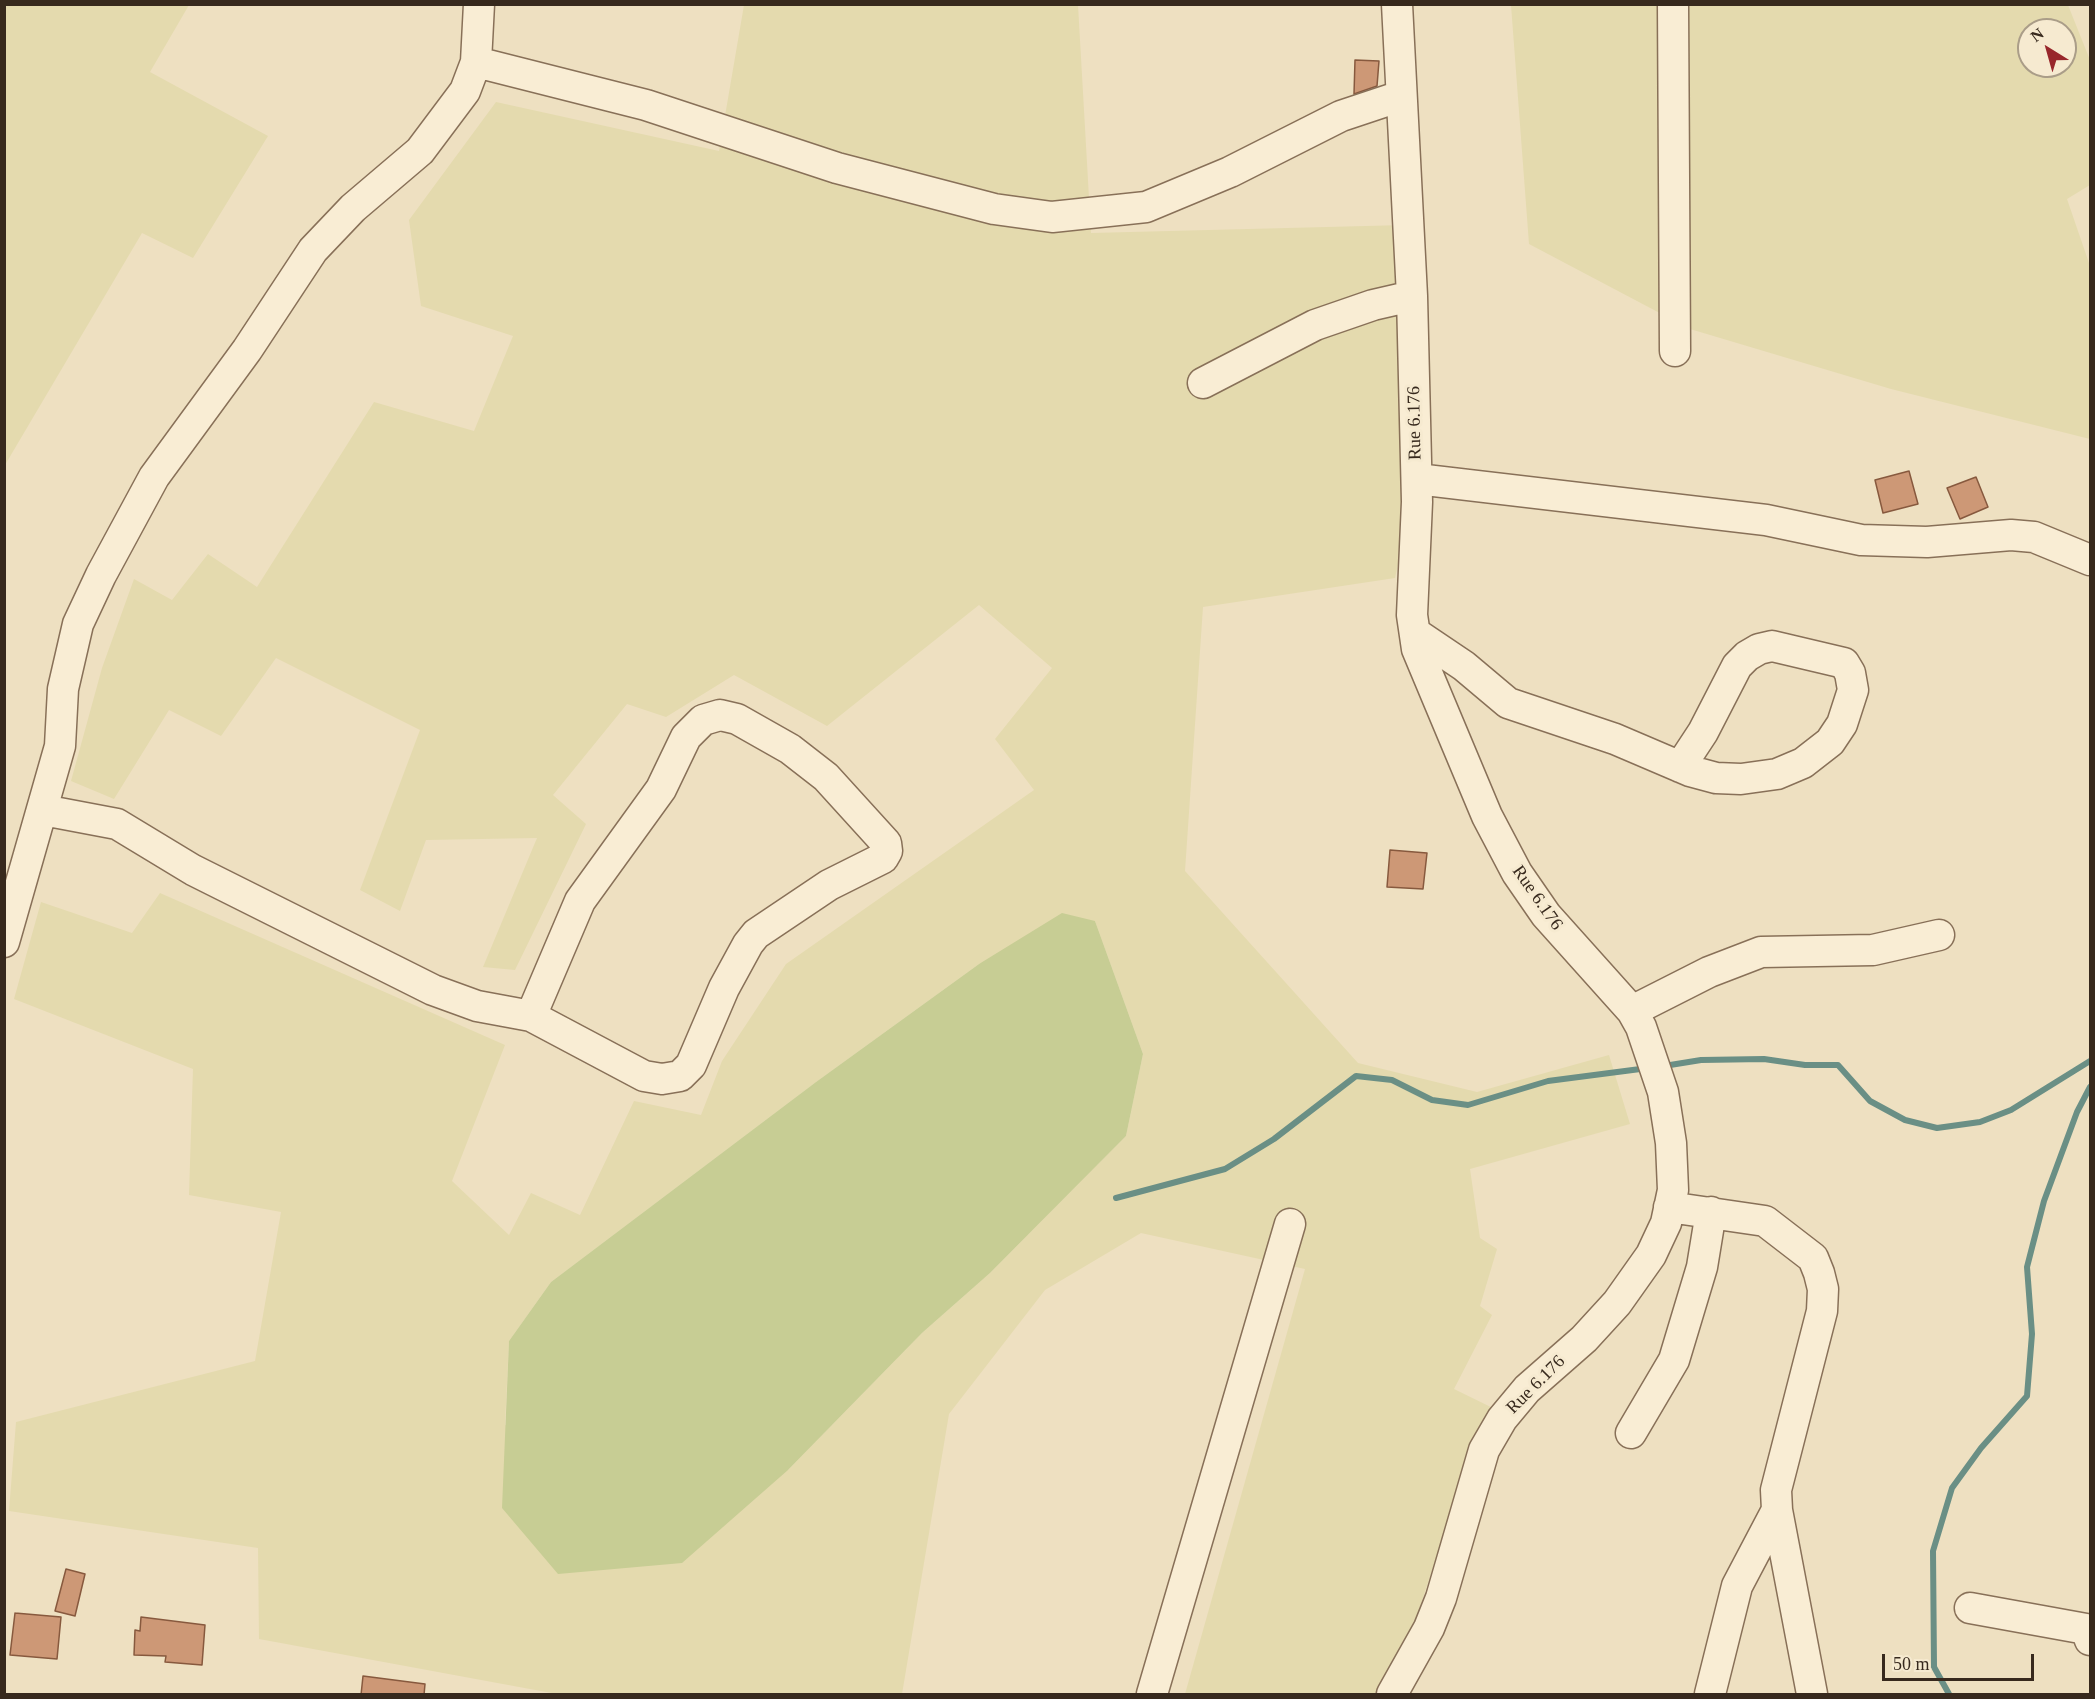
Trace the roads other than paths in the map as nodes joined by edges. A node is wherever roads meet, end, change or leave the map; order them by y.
1 (479, 4) edge
2 (1397, 4) edge
3 (1673, 4) edge
4 (476, 62) junction
5 (1401, 96) junction
6 (1412, 296) junction
7 (1676, 351) dead end
8 (1203, 383) dead end
9 (1417, 479) junction
10 (2091, 560) edge
11 (1415, 633) junction
12 (1680, 767) junction
13 (43, 810) junction
14 (1939, 935) dead end
15 (4, 942) edge
16 (1632, 1011) junction
17 (531, 1016) junction
18 (1669, 1207) junction
19 (1711, 1212) junction
20 (1290, 1224) dead end
21 (1631, 1433) dead end
22 (1777, 1510) junction
23 (1970, 1608) dead end
24 (2091, 1640) edge
25 (1152, 1695) edge
26 (1392, 1695) edge
27 (1710, 1695) edge
28 (1812, 1695) edge

1 - 4 street
2 - 5 street, Rue 6.176
3 - 7 street
4 - 5 street
4 - 13 street
5 - 6 street, Rue 6.176
6 - 8 street
6 - 9 street, Rue 6.176
9 - 10 street
9 - 11 street, Rue 6.176
11 - 12 street
11 - 16 street, Rue 6.176
12 - 12 street
13 - 15 street
13 - 17 street
14 - 16 street
16 - 18 street, Rue 6.176
17 - 17 street
18 - 19 street
18 - 26 street, Rue 6.176
19 - 21 street
19 - 22 street
20 - 25 street
22 - 27 street
22 - 28 street
23 - 24 street

